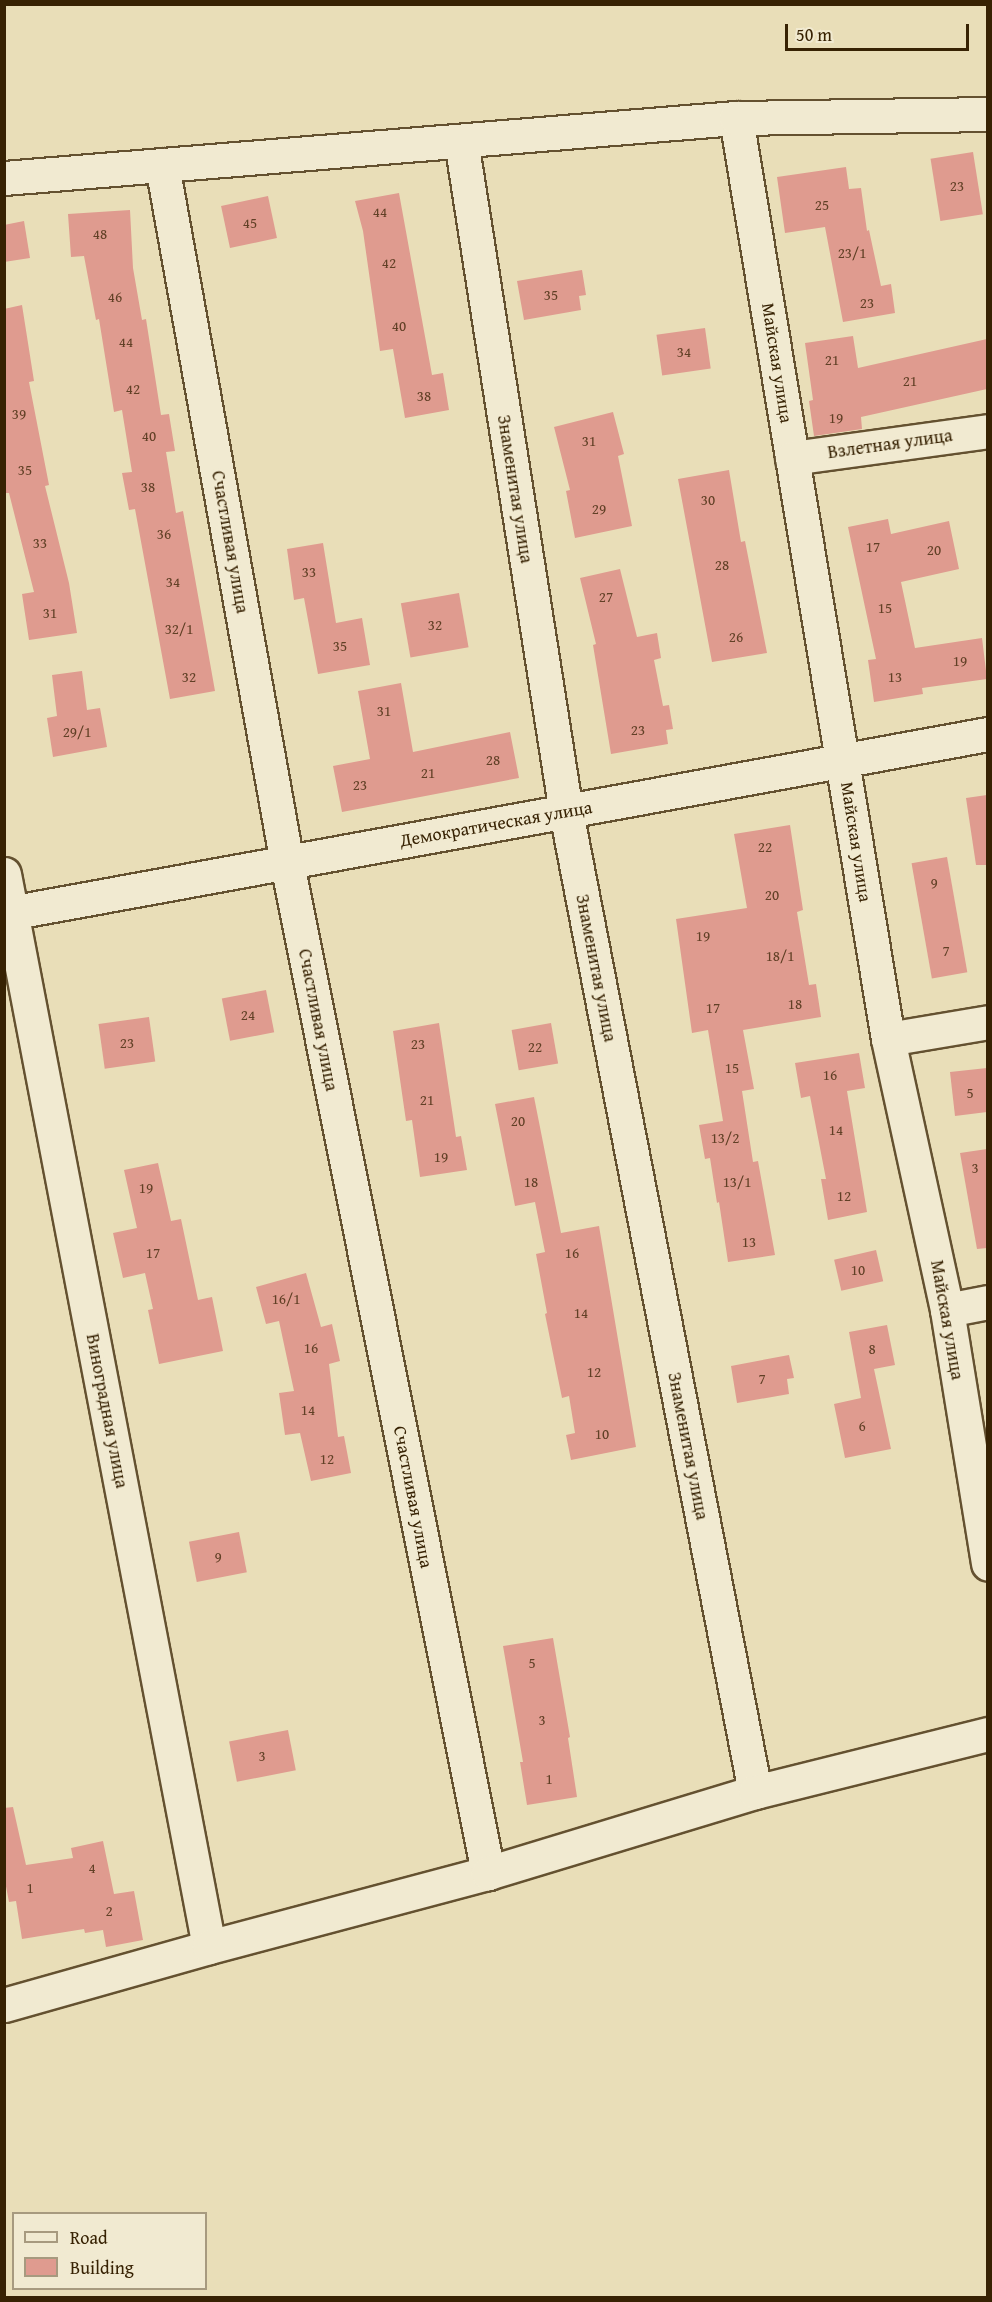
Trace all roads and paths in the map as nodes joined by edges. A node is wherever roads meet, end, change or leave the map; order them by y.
1 (987, 114) edge
2 (736, 118) junction
3 (461, 141) junction
4 (162, 165) junction
5 (4, 178) edge
6 (987, 431) edge
7 (792, 458) junction
8 (987, 734) edge
9 (842, 761) junction
10 (566, 812) junction
11 (287, 863) junction
12 (4, 874) edge
13 (8, 914) edge
14 (987, 1022) edge
15 (888, 1039) junction
16 (987, 1302) edge
17 (947, 1310) junction
18 (987, 1564) edge
19 (987, 1734) edge
20 (755, 1792) junction
21 (488, 1873) junction
22 (209, 1947) junction
23 (4, 2005) edge

1 - 2 street
2 - 3 street
2 - 7 street, Майская улица
3 - 4 street
3 - 10 street, Знаменитая улица
4 - 5 street
4 - 11 street, Счастливая улица
6 - 7 street, Взлетная улица
7 - 9 street, Майская улица
8 - 9 street, Демократическая улица
9 - 10 street, Демократическая улица
9 - 15 street, Майская улица
10 - 11 street, Демократическая улица
10 - 20 street, Знаменитая улица
11 - 13 street, Демократическая улица
11 - 21 street, Счастливая улица
12 - 13 street, Виноградная улица
13 - 22 street, Виноградная улица
14 - 15 street
15 - 17 street, Майская улица
16 - 17 street
17 - 18 street, Майская улица
19 - 20 street
20 - 21 street
21 - 22 street
22 - 23 street

